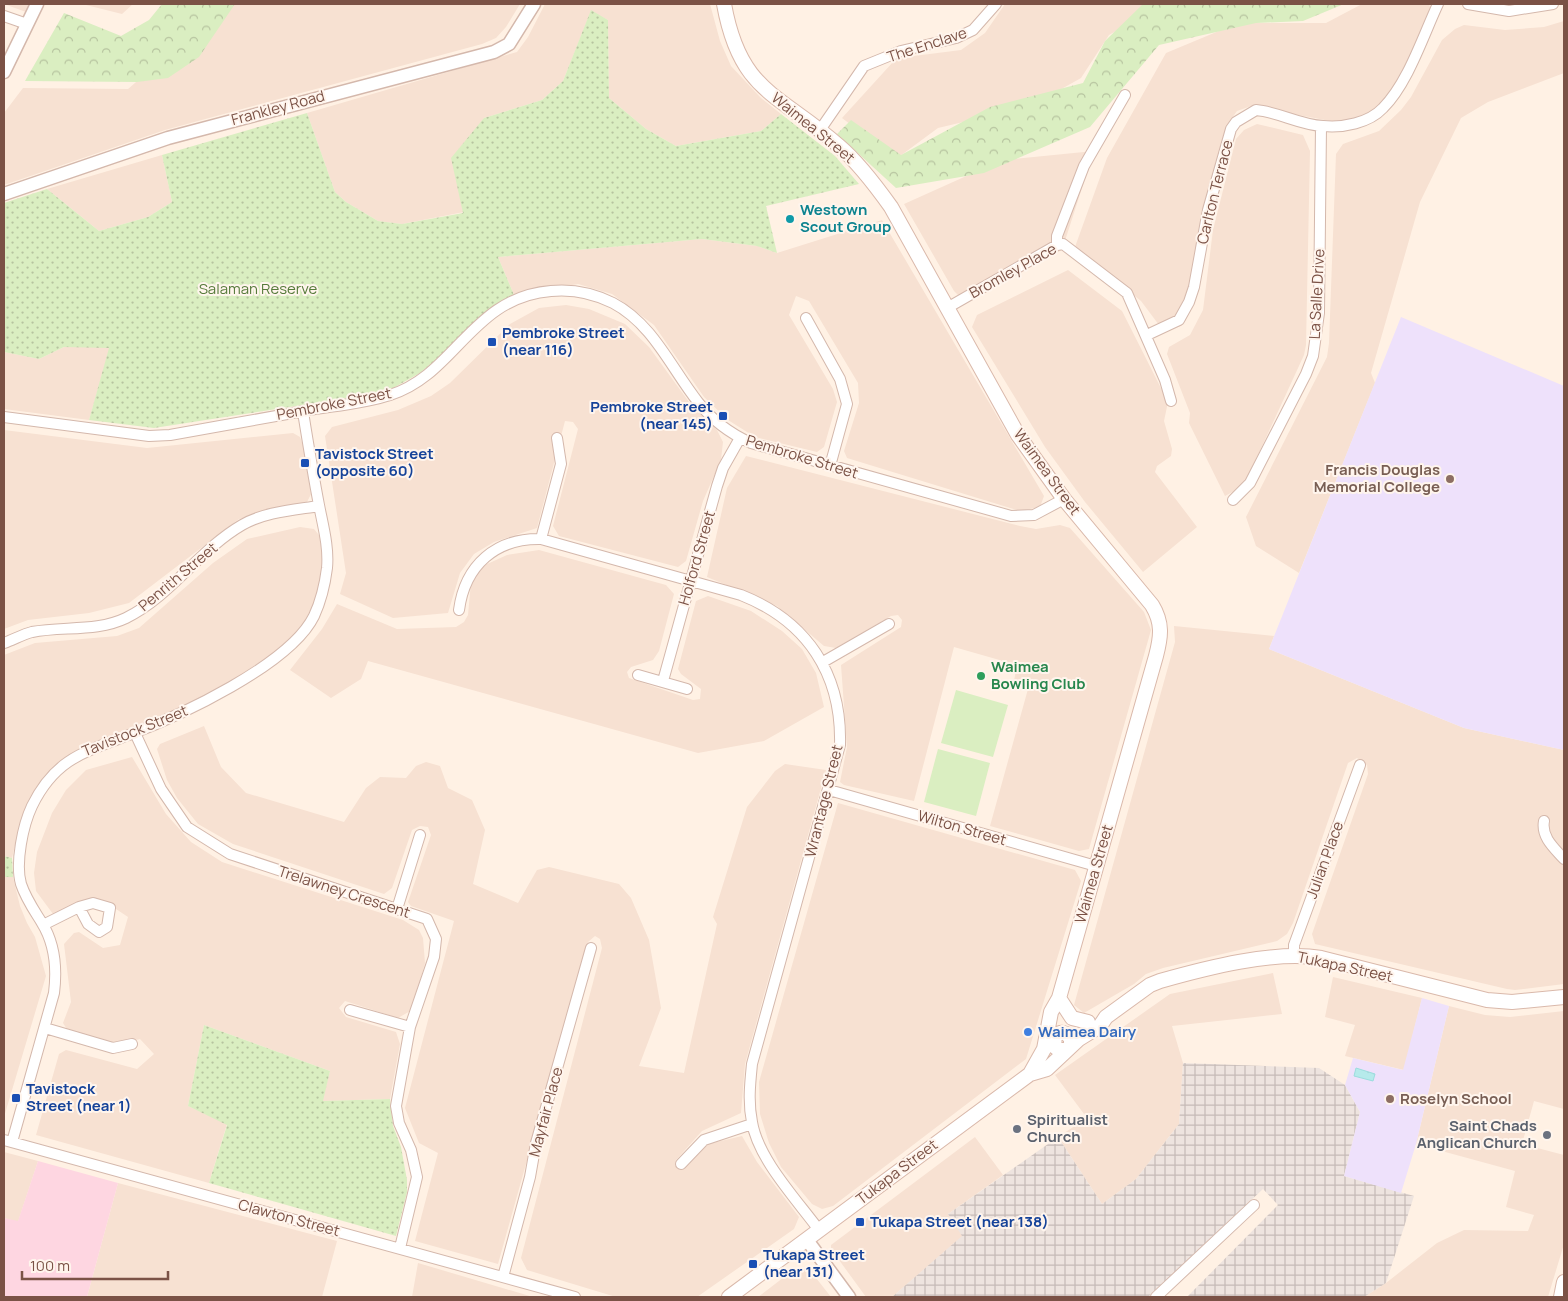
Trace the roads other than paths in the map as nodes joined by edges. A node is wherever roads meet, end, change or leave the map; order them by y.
1 (37, 4) edge
2 (534, 4) edge
3 (724, 4) edge
4 (996, 4) edge
5 (1438, 4) edge
6 (1468, 4) edge
7 (1553, 4) edge
8 (4, 16) edge
9 (27, 24) junction
10 (4, 72) edge
11 (1125, 95) dead end
12 (1321, 126) junction
13 (820, 130) junction
14 (4, 194) edge
15 (1057, 245) junction
16 (947, 308) junction
17 (806, 318) dead end
18 (1147, 336) junction
19 (1171, 402) dead end
20 (303, 412) junction
21 (4, 417) edge
22 (557, 438) dead end
23 (740, 438) junction
24 (830, 466) junction
25 (1064, 499) junction
26 (1233, 500) dead end
27 (319, 506) junction
28 (541, 539) junction
29 (691, 581) junction
30 (459, 610) dead end
31 (889, 624) dead end
32 (4, 644) edge
33 (823, 662) junction
34 (638, 675) dead end
35 (663, 681) junction
36 (687, 689) dead end
37 (136, 733) junction
38 (1360, 765) dead end
39 (829, 790) junction
40 (1544, 821) dead end
41 (420, 835) dead end
42 (1564, 859) edge
43 (1096, 866) junction
44 (80, 907) dead end
45 (397, 909) junction
46 (43, 925) junction
47 (591, 948) dead end
48 (1294, 955) junction
49 (1564, 996) edge
50 (1059, 998) junction
51 (350, 1010) dead end
52 (1106, 1017) junction
53 (1088, 1022) junction
54 (410, 1027) junction
55 (45, 1028) junction
56 (1058, 1040) junction
57 (132, 1044) dead end
58 (1030, 1074) junction
59 (752, 1124) junction
60 (8, 1141) edge
61 (681, 1164) dead end
62 (1254, 1205) dead end
63 (819, 1230) junction
64 (807, 1240) junction
65 (400, 1248) junction
66 (503, 1277) junction
67 (1564, 1282) edge
68 (575, 1297) edge
69 (729, 1297) edge
70 (849, 1297) edge
71 (1156, 1297) edge
72 (1561, 1297) edge

1 - 9 street
2 - 14 street, Frankley Road
3 - 13 main road, Waimea Street
4 - 13 street, The Enclave
5 - 12 street, Carlton Terrace
6 - 7 street
8 - 9 street
9 - 10 street
11 - 15 street
12 - 18 street, Carlton Terrace
12 - 26 street, La Salle Drive
13 - 16 main road, Waimea Street
15 - 16 street, Bromley Place
15 - 18 street, Bromley Place
16 - 25 main road, Waimea Street
17 - 24 street
18 - 19 street, Bromley Place
20 - 21 street, Pembroke Street
20 - 23 street, Pembroke Street
20 - 27 street, Tavistock Street
22 - 28 street
23 - 24 street, Pembroke Street
23 - 29 street, Holford Street
24 - 25 street, Pembroke Street
25 - 43 main road, Waimea Street
27 - 32 street, Penrith Street
27 - 37 street, Tavistock Street
28 - 29 street, Wrantage Street
28 - 30 street, Wrantage Street
29 - 33 street, Wrantage Street
29 - 35 street, Holford Street
31 - 33 street
33 - 39 street, Wrantage Street
34 - 35 street
35 - 36 street
37 - 45 street, Trelawney Crescent
37 - 46 street, Tavistock Street
38 - 48 street, Julian Place
39 - 43 street, Wilton Street
39 - 59 street, Wrantage Street
40 - 42 street
41 - 45 street
43 - 50 main road, Waimea Street
44 - 46 street
45 - 54 street, Trelawney Crescent
46 - 55 street, Tavistock Street
47 - 66 street, Mayfair Place
48 - 49 main road, Tukapa Street
48 - 52 main road, Tukapa Street
50 - 53 main road
50 - 56 main road, Waimea Street
51 - 54 street
52 - 53 main road, Tukapa Street
52 - 56 main road, Tukapa Street
53 - 56 main road, Tukapa Street
54 - 65 street, Trelawney Crescent
55 - 57 street
55 - 60 street, Tavistock Street
56 - 58 main road
56 - 58 main road, Tukapa Street
58 - 63 main road, Tukapa Street
59 - 61 street
59 - 63 street, Wrantage Street
60 - 65 street, Clawton Street
62 - 71 street
63 - 64 main road, Tukapa Street
64 - 69 main road, Tukapa Street
64 - 70 street
65 - 66 street, Clawton Street
66 - 68 street, Clawton Street
67 - 72 main road

